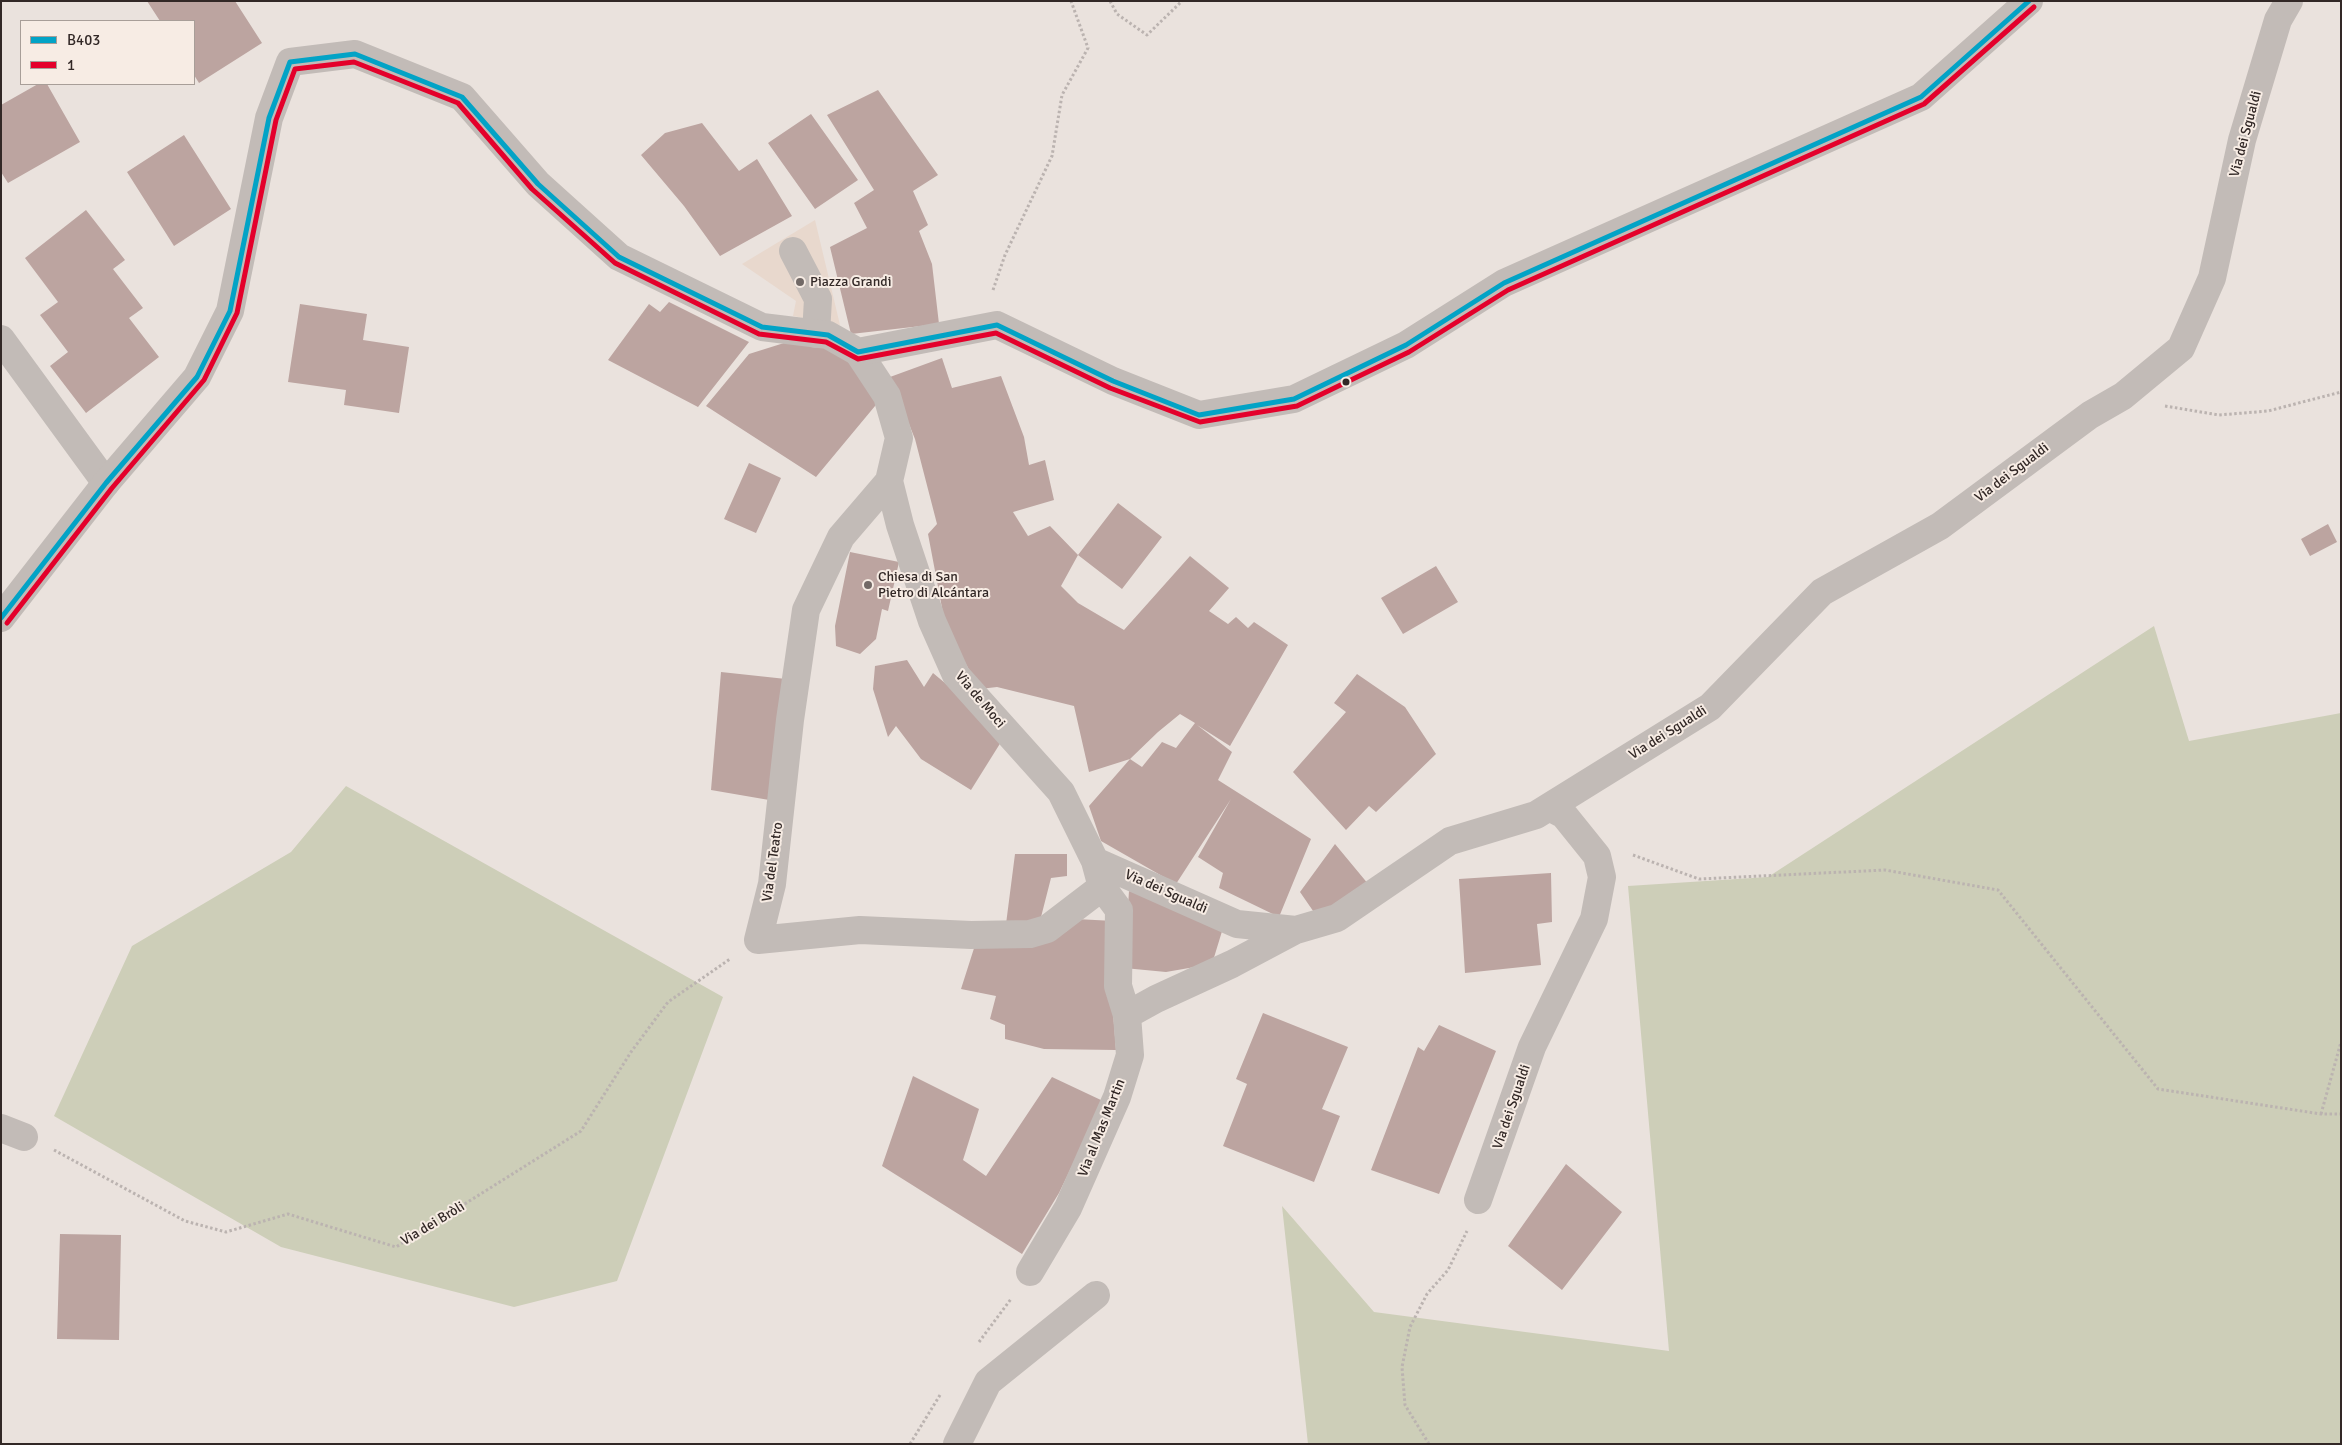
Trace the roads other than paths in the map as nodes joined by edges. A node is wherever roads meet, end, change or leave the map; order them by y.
1 (2029, 1) edge
2 (2289, 1) edge
3 (793, 251) dead end
4 (816, 334) junction
5 (1, 339) edge
6 (858, 352) junction
7 (889, 481) junction
8 (106, 483) junction
9 (1, 618) edge
10 (1549, 807) junction
11 (1098, 874) junction
12 (1296, 930) junction
13 (1127, 1015) junction
14 (1478, 1200) road end
15 (1030, 1272) dead end
16 (1096, 1295) dead end
17 (957, 1444) edge

1 - 6 street
2 - 10 street, Via dei Sgualdi
3 - 4 street
4 - 6 street
4 - 8 street
5 - 8 street
6 - 7 street, Via de Moci
7 - 11 street, Via de Moci
7 - 11 street, Via del Teatro
8 - 9 street
10 - 12 street, Via dei Sgualdi
10 - 14 street, Via dei Sgualdi
11 - 12 street, Via dei Sgualdi
11 - 13 street, Via al Mas Martin
12 - 13 street, Via dei Sgualdi
13 - 15 street, Via al Mas Martin
16 - 17 street

